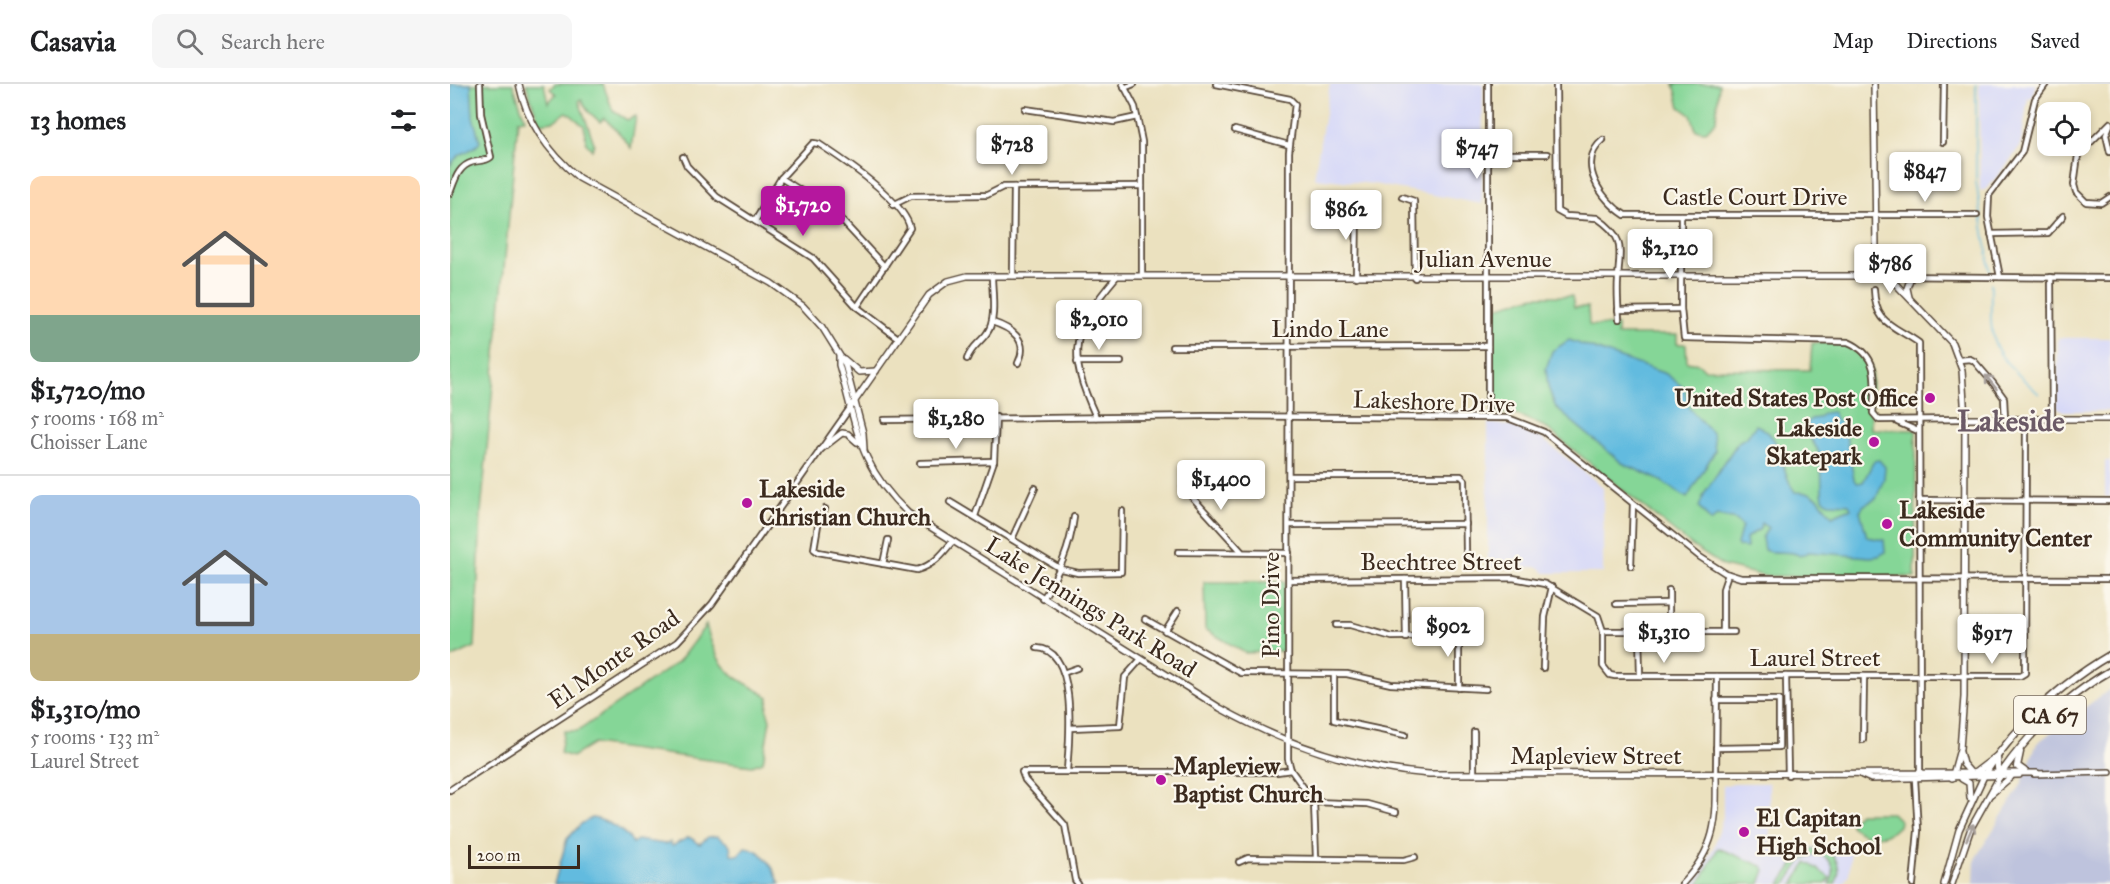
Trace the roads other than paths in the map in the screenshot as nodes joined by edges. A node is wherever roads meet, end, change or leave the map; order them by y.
1 (480, 84) edge
2 (519, 84) edge
3 (1134, 84) edge
4 (1216, 84) edge
5 (1488, 84) edge
6 (1556, 84) edge
7 (1874, 84) edge
8 (1944, 84) edge
9 (2046, 84) edge
10 (1124, 86) edge
11 (1025, 109) dead end
12 (1137, 117) junction
13 (2110, 124) edge
14 (1235, 130) dead end
15 (1603, 140) dead end
16 (1943, 142) dead end
17 (1289, 145) junction
18 (2110, 152) edge
19 (1488, 154) junction
20 (1547, 154) dead end
21 (683, 157) dead end
22 (781, 178) junction
23 (1142, 186) junction
24 (1014, 187) junction
25 (450, 192) edge
26 (1402, 197) dead end
27 (2110, 197) edge
28 (893, 205) junction
29 (1357, 205) dead end
30 (1682, 215) junction
31 (1874, 215) junction
32 (1977, 215) dead end
33 (2063, 216) dead end
34 (755, 221) junction
35 (1991, 234) junction
36 (885, 267) junction
37 (992, 276) junction
38 (1013, 276) junction
39 (1117, 276) junction
40 (1142, 276) junction
41 (1288, 276) junction
42 (1682, 276) junction
43 (1888, 276) junction
44 (1356, 277) junction
45 (1488, 277) junction
46 (1618, 277) junction
47 (1911, 277) junction
48 (2000, 277) junction
49 (2051, 277) junction
50 (1415, 278) junction
51 (2110, 278) edge
52 (1874, 289) dead end
53 (1909, 299) junction
54 (857, 307) junction
55 (1681, 309) junction
56 (1618, 310) junction
57 (1618, 319) dead end
58 (992, 322) junction
59 (898, 338) junction
60 (1488, 346) junction
61 (1172, 347) dead end
62 (1287, 347) junction
63 (839, 356) junction
64 (967, 359) dead end
65 (1959, 360) junction
66 (1077, 362) junction
67 (1121, 362) dead end
68 (1018, 363) dead end
69 (876, 371) junction
70 (855, 400) junction
71 (850, 408) junction
72 (1288, 416) junction
73 (996, 417) junction
74 (1096, 417) junction
75 (1488, 417) junction
76 (1918, 419) junction
77 (1965, 419) junction
78 (2005, 419) junction
79 (2026, 419) junction
80 (2052, 419) junction
81 (884, 420) dead end
82 (1889, 420) junction
83 (2110, 420) edge
84 (1918, 430) junction
85 (864, 449) junction
86 (820, 450) junction
87 (994, 461) junction
88 (920, 463) dead end
89 (1289, 476) junction
90 (1183, 487) dead end
91 (1035, 488) dead end
92 (1919, 500) junction
93 (1963, 500) junction
94 (2026, 500) junction
95 (2110, 501) edge
96 (950, 502) dead end
97 (1633, 504) junction
98 (825, 509) dead end
99 (1122, 512) dead end
100 (975, 516) junction
101 (1074, 517) dead end
102 (1466, 524) junction
103 (1289, 525) junction
104 (1012, 539) junction
105 (888, 540) dead end
106 (952, 542) junction
107 (1466, 550) dead end
108 (1240, 551) junction
109 (1178, 552) dead end
110 (1289, 553) junction
111 (883, 564) junction
112 (1631, 566) dead end
113 (1061, 569) junction
114 (1728, 574) junction
115 (1405, 579) junction
116 (1963, 579) junction
117 (2110, 579) edge
118 (1289, 580) junction
119 (1918, 580) junction
120 (2026, 580) junction
121 (1552, 587) junction
122 (1669, 590) dead end
123 (1042, 599) junction
124 (1669, 603) junction
125 (1616, 604) dead end
126 (1178, 611) dead end
127 (1145, 619) dead end
128 (1336, 625) dead end
129 (1456, 627) dead end
130 (1165, 631) junction
131 (1603, 631) junction
132 (1639, 631) junction
133 (1669, 632) junction
134 (1723, 632) junction
135 (1734, 632) dead end
136 (1406, 638) junction
137 (1457, 639) junction
138 (1037, 648) dead end
139 (2110, 655) edge
140 (1142, 659) junction
141 (1077, 668) dead end
142 (1544, 668) dead end
143 (2110, 670) edge
144 (1063, 674) junction
145 (1290, 674) junction
146 (1334, 674) junction
147 (1250, 675) junction
148 (1640, 676) junction
149 (1717, 676) junction
150 (1786, 676) junction
151 (1864, 676) junction
152 (1917, 676) junction
153 (1963, 676) junction
154 (1248, 681) dead end
155 (1459, 688) junction
156 (1486, 689) dead end
157 (1716, 700) junction
158 (1070, 728) junction
159 (1474, 732) dead end
160 (1405, 735) dead end
161 (1863, 740) dead end
162 (1288, 742) junction
163 (2022, 747) junction
164 (1716, 748) junction
165 (1960, 749) junction
166 (1331, 757) joint
167 (1996, 757) junction
168 (1067, 770) junction
169 (1292, 770) junction
170 (1920, 771) junction
171 (2024, 771) junction
172 (2110, 772) edge
173 (1973, 773) junction
174 (2037, 773) junction
175 (1474, 774) junction
176 (2000, 774) junction
177 (1716, 775) junction
178 (1788, 775) junction
179 (1862, 775) junction
180 (1986, 775) junction
181 (1954, 776) junction
182 (2013, 776) junction
183 (1915, 779) junction
184 (450, 790) edge
185 (1988, 795) junction
186 (1314, 802) junction
187 (1968, 805) junction
188 (1396, 812) dead end
189 (1415, 857) dead end
190 (1316, 858) junction
191 (1239, 862) dead end
192 (1078, 884) edge
193 (1682, 884) edge
194 (1912, 884) edge
195 (1944, 884) edge
196 (1952, 884) edge

1 - 25 street
2 - 63 main road, Lake Jennings Park Road
3 - 10 street
4 - 17 street, Pino Drive
5 - 19 street
6 - 46 street
7 - 31 main road
8 - 16 street
9 - 35 street
10 - 12 street
11 - 12 street
12 - 23 street
13 - 18 street
13 - 27 street
14 - 17 street
15 - 30 street, Castle Court Drive
17 - 41 street, Pino Drive
19 - 20 street
19 - 45 street
21 - 34 street
22 - 28 street
22 - 34 street
22 - 36 street
23 - 24 street
23 - 40 street
24 - 28 street
24 - 38 street
26 - 50 street
28 - 36 street
29 - 44 street
30 - 31 street, Castle Court Drive
30 - 42 street
31 - 32 street, Castle Court Drive
31 - 43 main road
33 - 35 street
34 - 54 street
35 - 48 street
36 - 54 street
37 - 38 main road, Julian Avenue
37 - 58 street
37 - 59 main road, Julian Avenue
38 - 39 main road, Julian Avenue
39 - 40 main road, Julian Avenue
39 - 66 street
40 - 41 main road, Julian Avenue
41 - 44 main road, Julian Avenue
41 - 62 street, Pino Drive
42 - 43 main road, Julian Avenue
42 - 46 main road, Julian Avenue
42 - 55 street
43 - 47 street, Julian Avenue
43 - 53 main road
44 - 50 main road, Julian Avenue
45 - 46 main road, Julian Avenue
45 - 50 main road, Julian Avenue
45 - 60 street
46 - 56 street
47 - 48 street, Julian Avenue
47 - 53 main road
48 - 49 street, Julian Avenue
49 - 51 street, Julian Avenue
49 - 80 street
52 - 76 street
53 - 65 main road
54 - 59 street
55 - 56 street
55 - 82 street
56 - 57 street
58 - 64 street
58 - 68 street
59 - 69 main road, Julian Avenue
60 - 62 street, Lindo Lane
60 - 75 street
61 - 62 street, Lindo Lane
62 - 72 street, Pino Drive
63 - 69 main road
63 - 70 main road, Lake Jennings Park Road
63 - 71 main road, Lake Jennings Park Road
65 - 77 main road
78 -> 65 street
66 - 67 street
66 - 74 street
69 - 70 main road, Julian Avenue
70 - 71 main road, Julian Avenue
70 - 85 main road, Lake Jennings Park Road
71 - 85 main road, Lake Jennings Park Road
71 - 86 street, El Monte Road
72 - 74 street, Lakeshore Drive
72 - 75 street, Lakeshore Drive
72 - 89 street, Pino Drive
73 - 74 street, Lakeshore Drive
73 - 81 street, Lakeshore Drive
73 - 87 street
75 - 97 street, Lakeshore Drive
76 - 77 street
76 - 82 street
76 - 84 street
77 - 78 main road
77 - 93 main road
78 - 79 main road
79 - 80 main road
79 - 94 street
80 - 83 main road
82 - 84 street
84 - 92 street
85 - 86 main road
85 - 106 main road, Lake Jennings Park Road
86 - 184 street, El Monte Road
87 - 88 street
87 - 100 street
89 - 102 street
89 - 103 street, Pino Drive
90 - 108 street
91 - 104 street
92 - 93 street
92 - 119 street
93 - 94 street
93 - 116 main road
94 - 95 street
94 - 120 street
96 - 100 street
97 - 112 street
97 - 114 street, Lakeshore Drive
98 - 111 street
99 - 113 street
100 - 104 street
101 - 113 street
102 - 103 street
102 - 107 street
103 - 110 street, Pino Drive
104 - 113 street
105 - 111 street
106 - 111 street
106 - 123 main road, Lake Jennings Park Road
108 - 109 street
108 - 110 street
110 - 118 street, Pino Drive
113 - 123 street
114 - 119 street, Lakeshore Drive
114 - 134 street
115 - 118 street, Beechtree Street
115 - 121 street, Beechtree Street
115 - 136 street
116 - 119 street, Lakeshore Drive
116 - 120 street, Lakeshore Drive
116 - 153 main road
117 - 120 street, Lakeshore Drive
118 - 145 street, Pino Drive
119 - 152 street
120 - 153 street, Laurel Street
121 - 131 street, Beechtree Street
121 - 142 street
122 - 124 street
123 - 140 main road, Lake Jennings Park Road
124 - 125 street
124 - 133 street
126 - 130 street
127 - 130 street
128 - 136 street
129 - 137 street
130 - 147 street
131 - 132 street
131 - 148 street, Laurel Street
132 - 133 street
132 - 148 street
133 - 134 street
134 - 135 street
136 - 137 street
137 - 155 street
138 - 144 street
139 - 167 highway, CA 67
140 - 158 street
140 - 162 main road, Lake Jennings Park Road
141 - 144 street
143 - 163 highway, CA 67
144 - 158 street
145 - 146 street
145 - 147 street
145 - 162 street, Pino Drive
146 - 155 street
146 - 160 street
147 - 154 street
148 - 149 street, Laurel Street
149 - 150 street, Laurel Street
149 - 157 street
150 - 151 street, Laurel Street
150 - 178 street
151 - 152 street, Laurel Street
151 - 161 street
152 - 153 street, Laurel Street
152 - 170 street
153 - 165 main road
155 - 156 street
157 - 164 street
157 - 164 street
158 - 168 street
159 - 175 street
162 - 166 main road, Lake Jennings Park Road
162 - 169 street, Pino Drive
163 - 171 highway
163 - 176 highway, CA 67
164 - 177 street
165 - 173 main road
165 - 181 main road
166 - 175 main road, Mapleview Street
167 - 173 highway
167 - 176 highway
167 - 180 highway, CA 67
168 - 169 street
168 - 192 street
169 - 186 street, Pino Drive
170 - 179 main road, Mapleview Street
170 - 181 main road, Mapleview Street
171 - 174 main road, Mapleview Street
171 - 176 main road, Mapleview Street
172 - 174 main road, Mapleview Street
173 - 180 main road, Mapleview Street
173 - 181 main road, Mapleview Street
174 - 182 main road, Mapleview Street
175 - 177 main road, Mapleview Street
176 - 180 main road, Mapleview Street
176 - 182 main road, Mapleview Street
176 - 185 main road, CA 67
177 - 178 main road, Mapleview Street
177 - 193 main road
178 - 179 main road, Mapleview Street
179 - 183 main road, Mapleview Street
180 - 181 main road, Mapleview Street
180 - 185 main road
180 - 187 main road, CA 67
181 - 183 main road, Mapleview Street
181 - 187 main road
182 - 185 main road
183 - 194 street
196 -> 185 main road, CA 67
186 - 188 street
186 - 190 street
187 - 195 main road, CA 67
189 - 190 street
190 - 191 street

